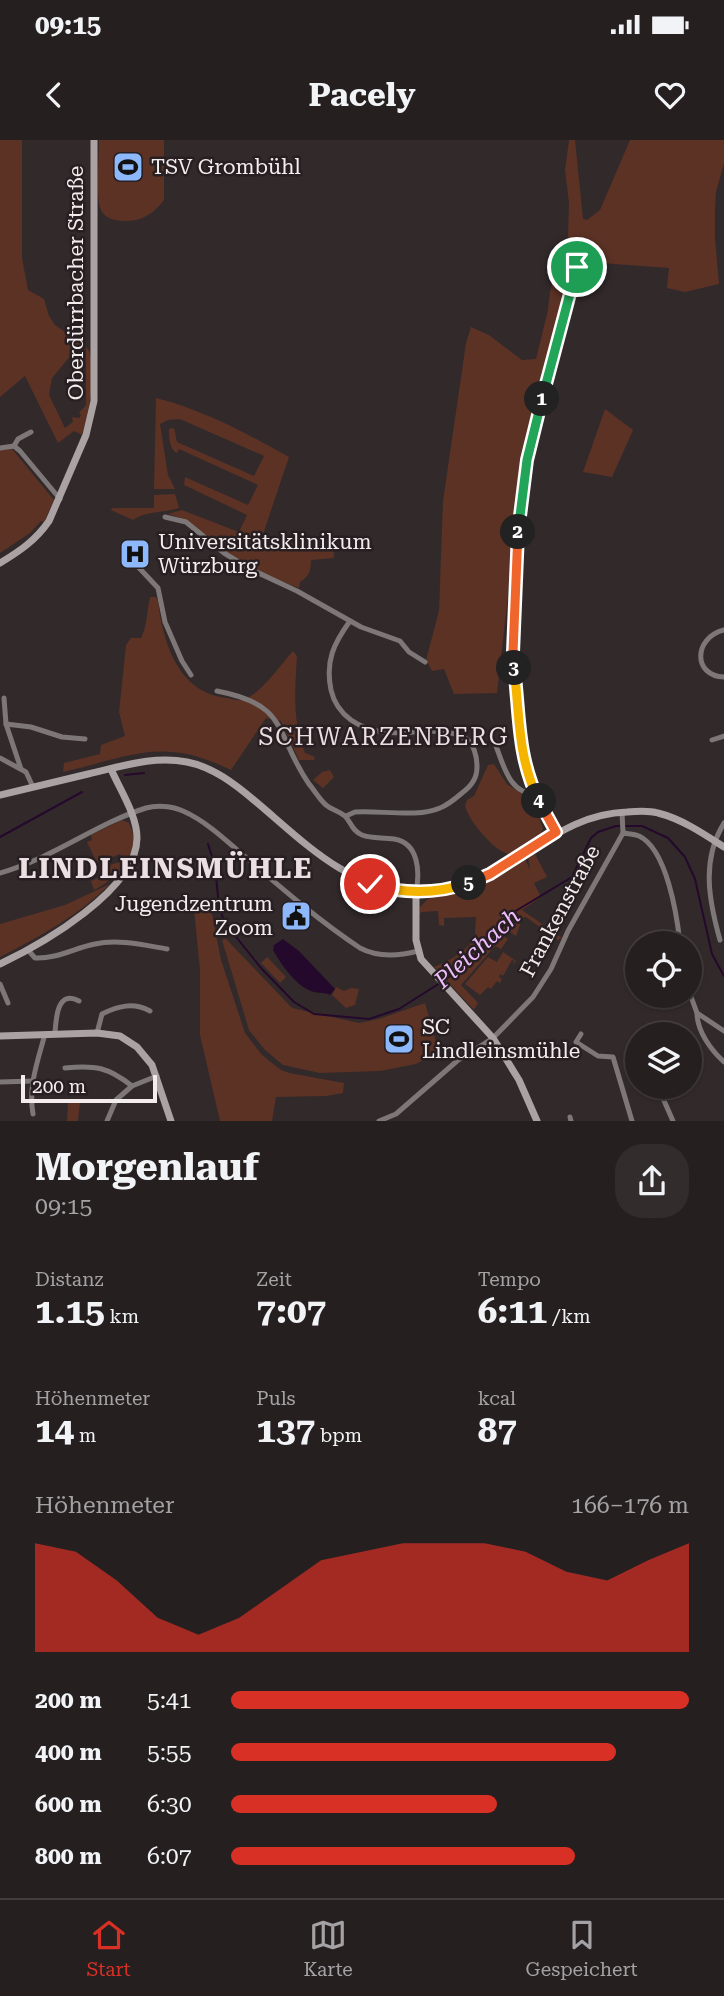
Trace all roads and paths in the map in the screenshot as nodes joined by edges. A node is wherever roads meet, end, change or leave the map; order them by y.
1 (94, 140) edge
2 (577, 267) dead end
3 (32, 432) dead end
4 (14, 446) junction
5 (0, 448) edge
6 (60, 499) junction
7 (165, 517) dead end
8 (127, 555) dead end
9 (0, 563) edge
10 (350, 621) junction
11 (724, 630) edge
12 (425, 662) dead end
13 (191, 675) dead end
14 (724, 677) edge
15 (217, 691) dead end
16 (4, 698) dead end
17 (6, 724) junction
18 (724, 736) edge
19 (85, 739) dead end
20 (712, 740) dead end
21 (496, 746) dead end
22 (0, 758) edge
23 (21, 769) junction
24 (111, 769) junction
25 (33, 787) junction
26 (536, 794) junction
27 (0, 795) edge
28 (131, 814) junction
29 (346, 816) junction
30 (622, 823) junction
31 (724, 823) edge
32 (556, 832) junction
33 (716, 841) junction
34 (724, 847) edge
35 (0, 873) edge
36 (416, 892) junction
37 (678, 931) edge
38 (720, 940) dead end
39 (167, 949) dead end
40 (28, 950) junction
41 (418, 951) junction
42 (0, 964) edge
43 (0, 984) edge
44 (79, 1001) dead end
45 (8, 1003) dead end
46 (695, 1008) edge
47 (150, 1011) dead end
48 (697, 1013) junction
49 (724, 1031) edge
50 (55, 1033) junction
51 (97, 1033) junction
52 (45, 1034) junction
53 (581, 1034) dead end
54 (0, 1036) edge
55 (493, 1038) junction
56 (576, 1042) junction
57 (570, 1050) dead end
58 (724, 1062) edge
59 (65, 1068) dead end
60 (157, 1076) junction
61 (33, 1081) junction
62 (0, 1082) edge
63 (132, 1086) junction
64 (663, 1099) edge
65 (33, 1114) dead end
66 (107, 1121) edge
67 (171, 1121) edge
68 (379, 1121) edge
69 (537, 1121) edge
70 (632, 1121) edge
71 (673, 1121) edge

1 - 6 street, Oberdürrbacher Straße
2 - 26 street
3 - 4 street
4 - 5 street
4 - 6 street
6 - 9 street, Oberdürrbacher Straße
7 - 10 street
8 - 13 street
10 - 12 street
10 - 29 street
11 - 14 street
15 - 29 street
16 - 17 street
17 - 19 street
17 - 23 street
18 - 20 street
21 - 26 street
22 - 23 street
23 - 25 street
24 - 25 street
24 - 28 street
24 - 36 street
25 - 27 street
26 - 32 street
28 - 35 street
28 - 40 street
28 - 41 street
29 - 36 street
30 - 32 street
30 - 33 street
30 - 37 street
30 - 55 street, Frankenstraße
31 - 33 street
32 - 36 street
33 - 34 street
33 - 38 street
36 - 41 street
39 - 40 street
40 - 42 street
41 - 55 street
43 - 45 street
44 - 50 street
46 - 48 street
47 - 51 street
48 - 49 street
48 - 58 street
50 - 51 street
50 - 52 street
51 - 60 street
52 - 54 street
52 - 61 street
53 - 56 street
55 - 68 street, Frankenstraße
55 - 69 street
56 - 57 street
56 - 70 street
59 - 63 street
60 - 63 street
60 - 67 street
61 - 62 street
61 - 65 street
63 - 66 street
64 - 71 street

